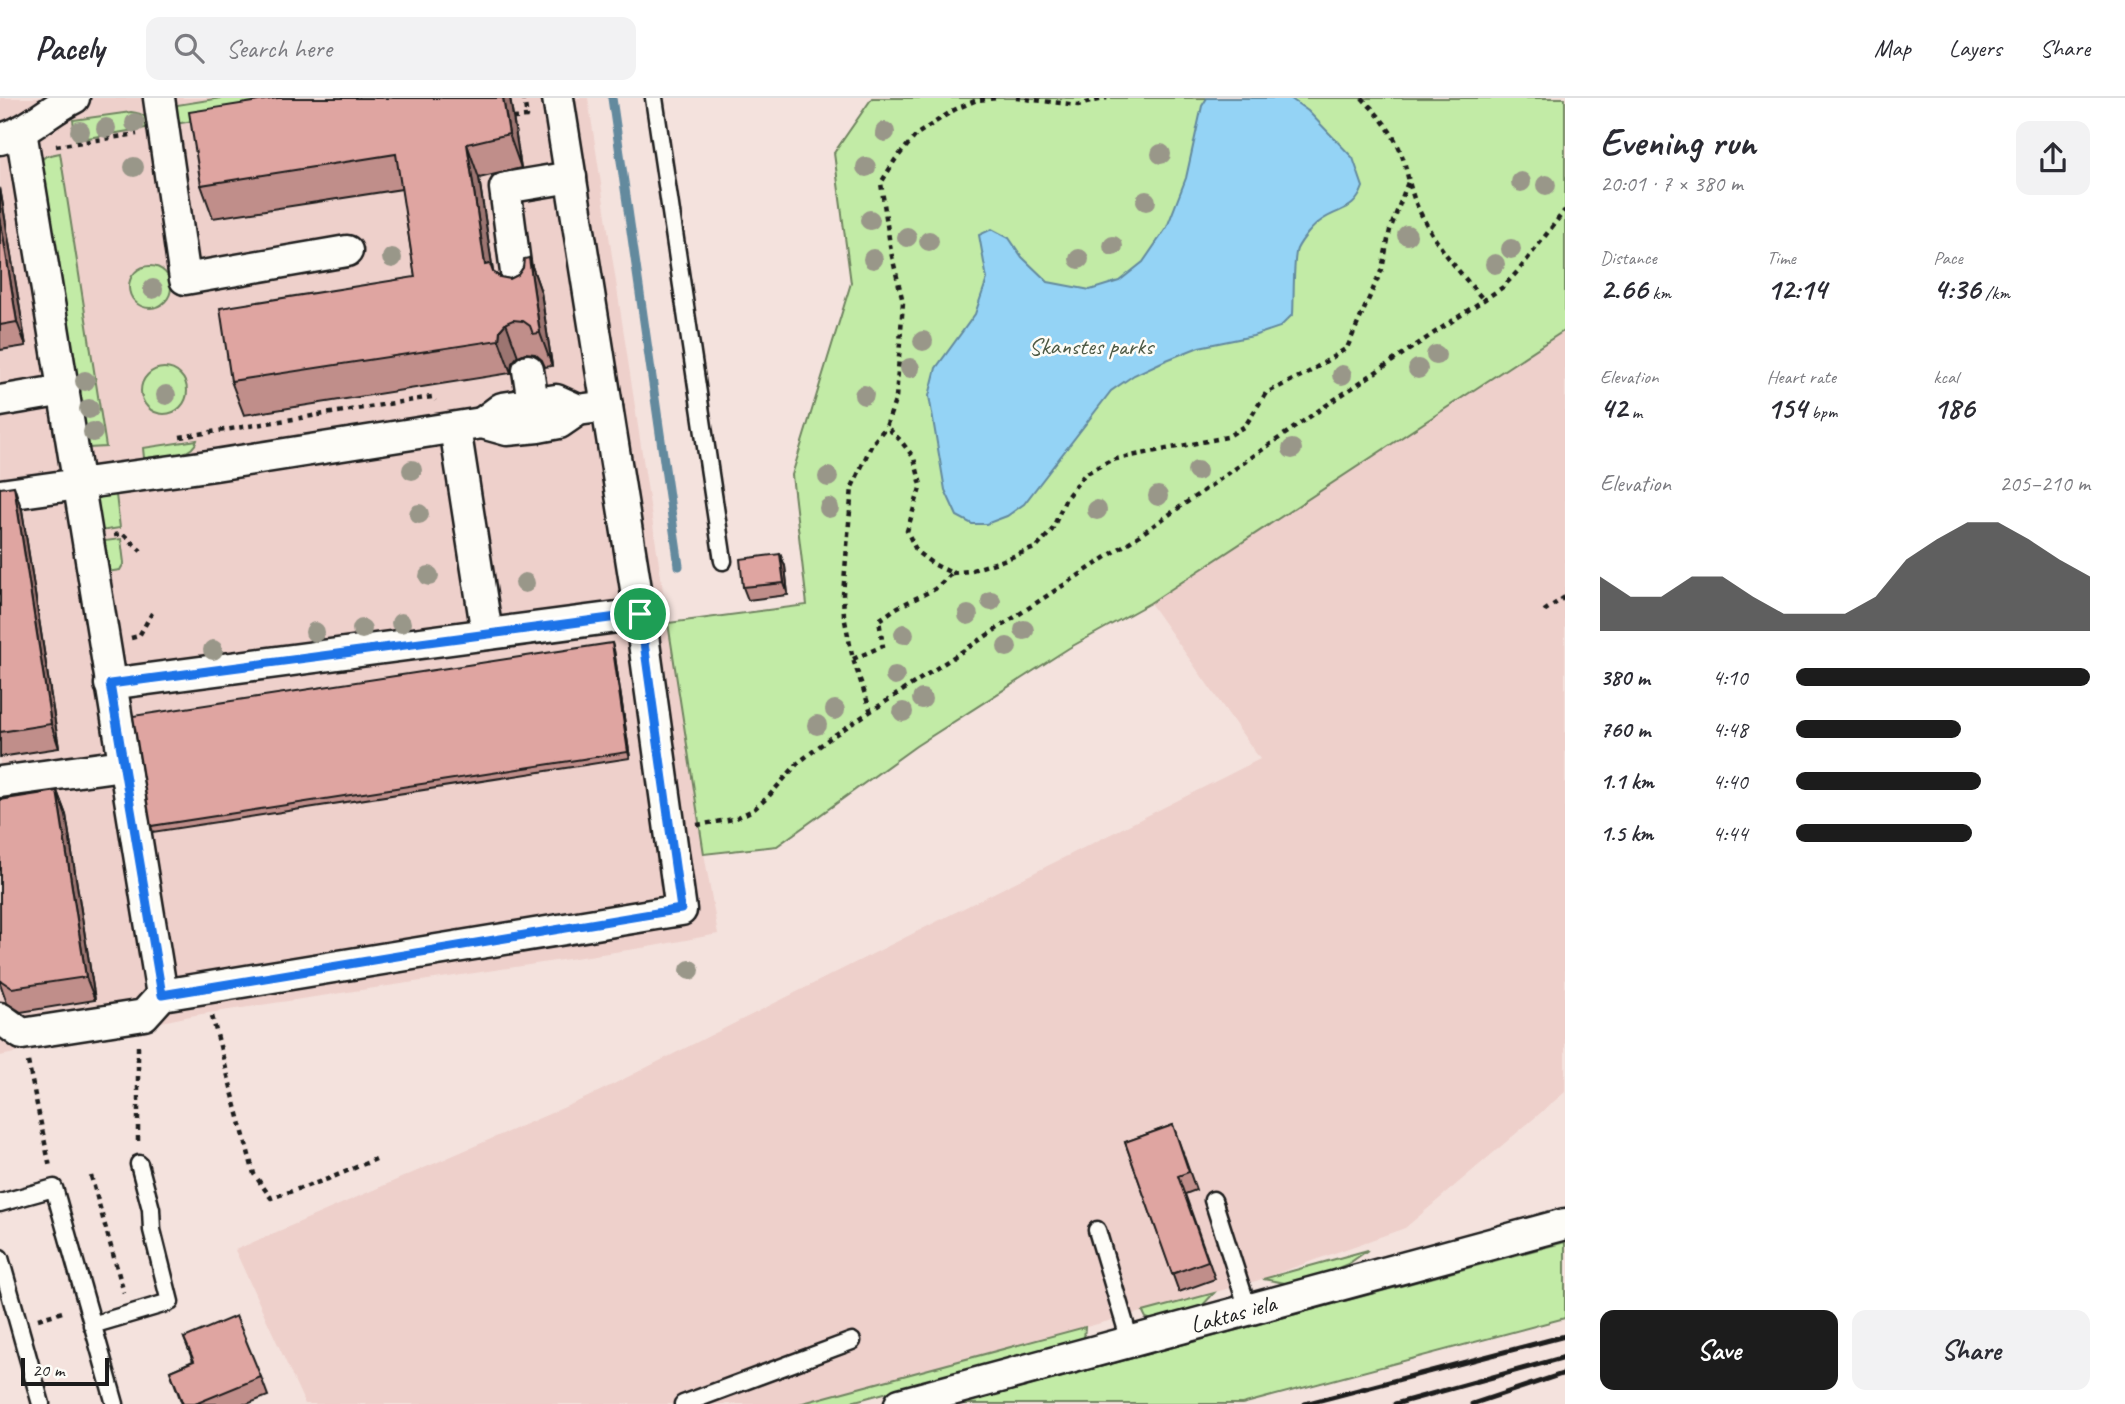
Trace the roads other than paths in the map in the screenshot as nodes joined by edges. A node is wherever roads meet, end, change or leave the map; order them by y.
1 (74, 98) edge
2 (159, 98) edge
3 (558, 98) edge
4 (653, 98) edge
5 (10, 135) edge
6 (571, 177) junction
7 (346, 251) dead end
8 (519, 295) edge
9 (528, 370) dead end
10 (64, 390) junction
11 (0, 401) edge
12 (533, 403) junction
13 (607, 406) junction
14 (578, 410) junction
15 (469, 426) junction
16 (79, 484) junction
17 (0, 495) edge
18 (723, 561) dead end
19 (640, 614) junction
20 (487, 634) junction
21 (110, 684) junction
22 (123, 765) junction
23 (0, 782) edge
24 (162, 995) junction
25 (11, 1026) edge
26 (139, 1164) road end
27 (1213, 1200) dead end
28 (0, 1203) edge
29 (1565, 1224) edge
30 (1097, 1230) dead end
31 (0, 1258) edge
32 (1248, 1309) junction
33 (92, 1325) junction
34 (852, 1341) dead end
35 (1130, 1341) junction
36 (40, 1404) edge
37 (115, 1404) edge
38 (683, 1404) edge
39 (900, 1404) edge

1 - 5 street
2 - 7 street
3 - 6 street
4 - 18 lane
5 - 10 street
6 - 8 street
6 - 13 street
9 - 12 street
10 - 11 street
10 - 16 street
12 - 14 street
12 - 15 street
13 - 14 street
13 - 19 street
14 - 15 street
15 - 16 street
15 - 20 street
16 - 17 street
16 - 21 street
19 - 20 street
19 - 24 street
20 - 21 street
21 - 22 street
22 - 23 street
22 - 24 street
24 - 25 street
26 - 33 lane
27 - 32 lane
28 - 33 lane
29 - 32 street, Laktas iela
30 - 35 lane
31 - 36 lane
32 - 35 street, Laktas iela
33 - 37 lane
34 - 38 lane
35 - 39 street, Laktas iela

